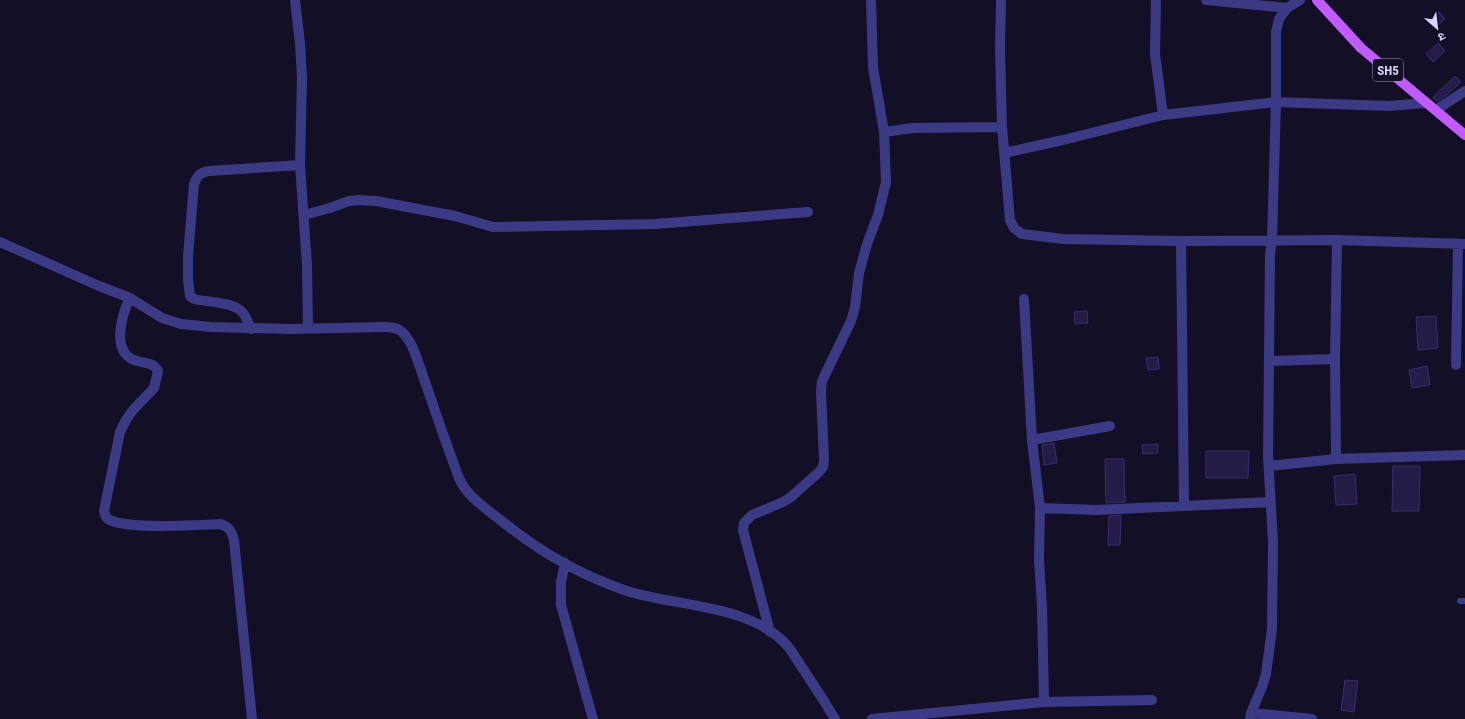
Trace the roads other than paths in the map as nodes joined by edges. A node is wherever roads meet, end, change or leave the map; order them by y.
1 (295, 0) edge
2 (871, 0) edge
3 (1001, 0) edge
4 (1156, 0) edge
5 (1206, 0) edge
6 (1300, 0) edge
7 (1316, 0) edge
8 (1287, 8) junction
9 (1465, 91) edge
10 (1276, 102) junction
11 (1426, 102) junction
12 (1436, 110) junction
13 (1163, 115) junction
14 (1002, 127) junction
15 (884, 132) junction
16 (1465, 134) edge
17 (1004, 153) junction
18 (300, 166) junction
19 (808, 212) dead end
20 (304, 215) junction
21 (1272, 240) junction
22 (1337, 240) junction
23 (1181, 241) junction
24 (0, 242) edge
25 (1462, 244) edge
26 (130, 298) junction
27 (1024, 299) dead end
28 (251, 329) junction
29 (308, 329) junction
30 (1335, 359) junction
31 (1269, 361) junction
32 (1456, 365) dead end
33 (1110, 426) dead end
34 (1032, 440) junction
35 (1465, 455) edge
36 (1336, 460) junction
37 (1269, 466) junction
38 (1270, 502) junction
39 (1184, 505) junction
40 (1040, 508) junction
41 (565, 564) junction
42 (770, 632) junction
43 (1152, 700) dead end
44 (1044, 702) junction
45 (1251, 716) edge
46 (252, 719) edge
47 (593, 719) edge
48 (835, 719) edge
49 (872, 719) edge
50 (1312, 719) edge

1 - 18 street
2 - 15 street
3 - 14 street
4 - 13 street
5 - 8 street
6 - 8 street
7 - 11 main road, SH5
8 - 10 street
9 - 12 street
10 - 11 street
10 - 13 street
10 - 21 street
11 - 12 main road, SH5
12 - 16 main road, SH5
13 - 17 street
14 - 15 street
14 - 17 street
15 - 42 street
17 - 23 street
18 - 20 street
18 - 28 street
19 - 20 street
20 - 29 street
21 - 22 street
21 - 23 street
21 - 31 street
22 - 25 street
22 - 30 street
23 - 39 street
24 - 26 street
25 - 32 street
26 - 28 street
26 - 46 street
27 - 34 street
28 - 29 street
29 - 41 street
30 - 31 street
30 - 36 street
31 - 37 street
33 - 34 street
34 - 40 street
35 - 36 street
36 - 37 street
37 - 38 street
38 - 39 street
38 - 45 street
39 - 40 street
40 - 44 street
41 - 42 street
41 - 47 street
42 - 48 street
43 - 44 street
44 - 49 street
45 - 50 street

